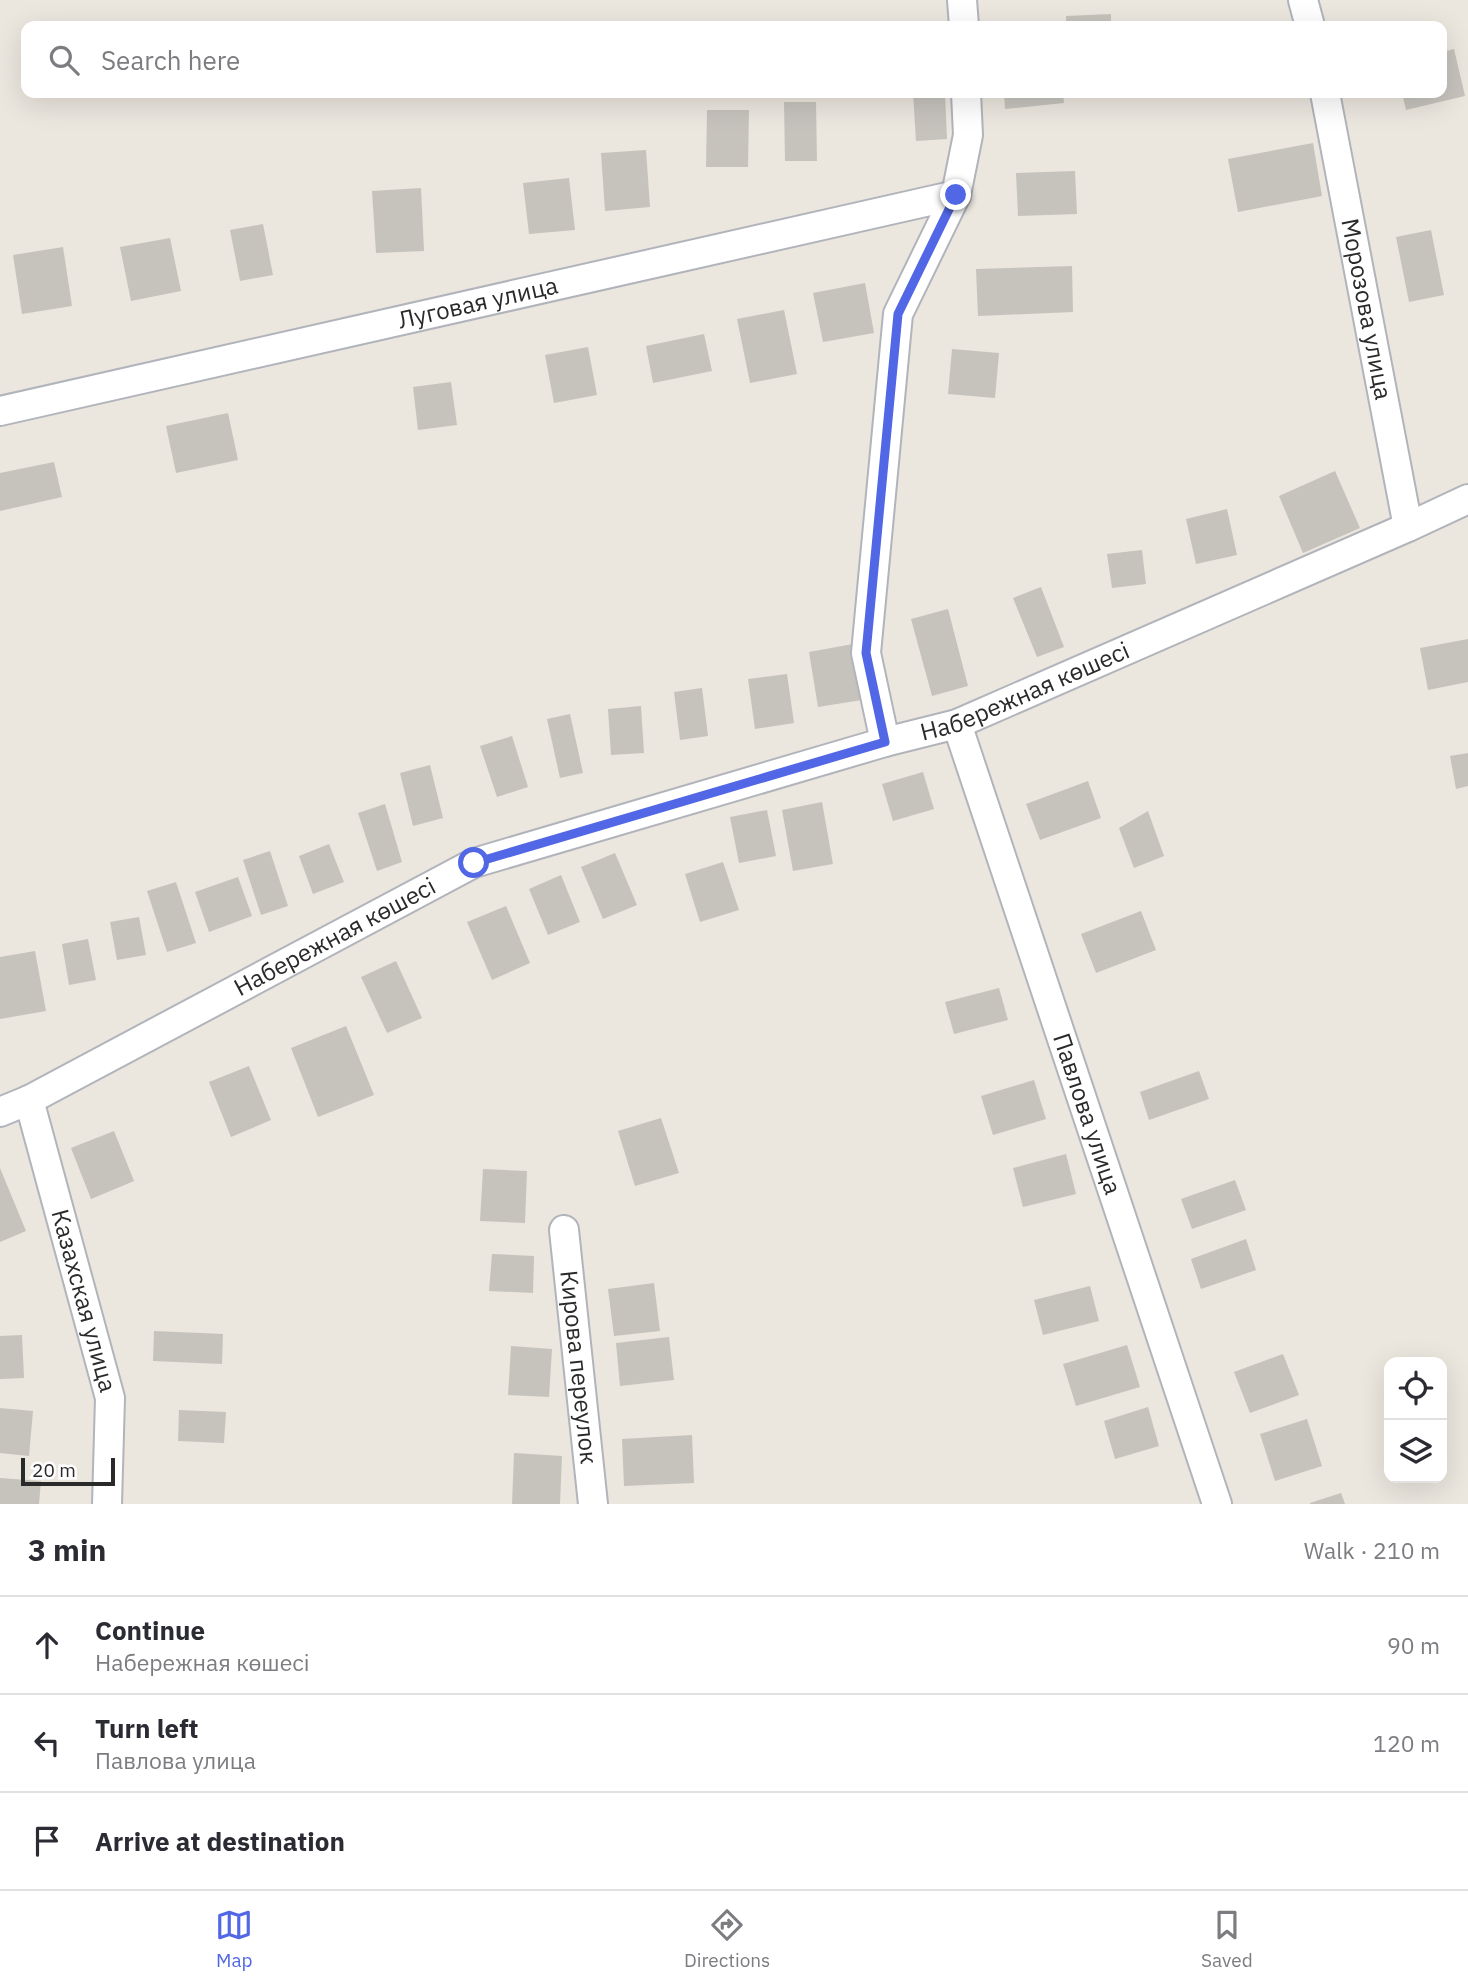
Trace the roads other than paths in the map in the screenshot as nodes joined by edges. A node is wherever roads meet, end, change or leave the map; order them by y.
1 (962, 0) edge
2 (1303, 0) edge
3 (964, 21) edge
4 (1309, 21) edge
5 (966, 98) edge
6 (1326, 98) edge
7 (956, 195) junction
8 (0, 411) edge
9 (1468, 499) edge
10 (1408, 527) junction
11 (957, 724) junction
12 (885, 742) junction
13 (29, 1100) junction
14 (0, 1112) edge
15 (564, 1230) dead end
16 (107, 1504) edge
17 (593, 1504) edge
18 (1217, 1504) edge

1 - 3 street
2 - 4 street
5 - 7 street
6 - 10 street, Морозова улица
7 - 8 street, Луговая улица
7 - 12 street
9 - 10 street, Набережная көшесі
10 - 11 street, Набережная көшесі
11 - 12 street, Набережная көшесі
11 - 18 street, Павлова улица
12 - 13 street, Набережная көшесі
13 - 14 street, Набережная көшесі
13 - 16 street, Казахская улица
15 - 17 street, Кирова переулок

